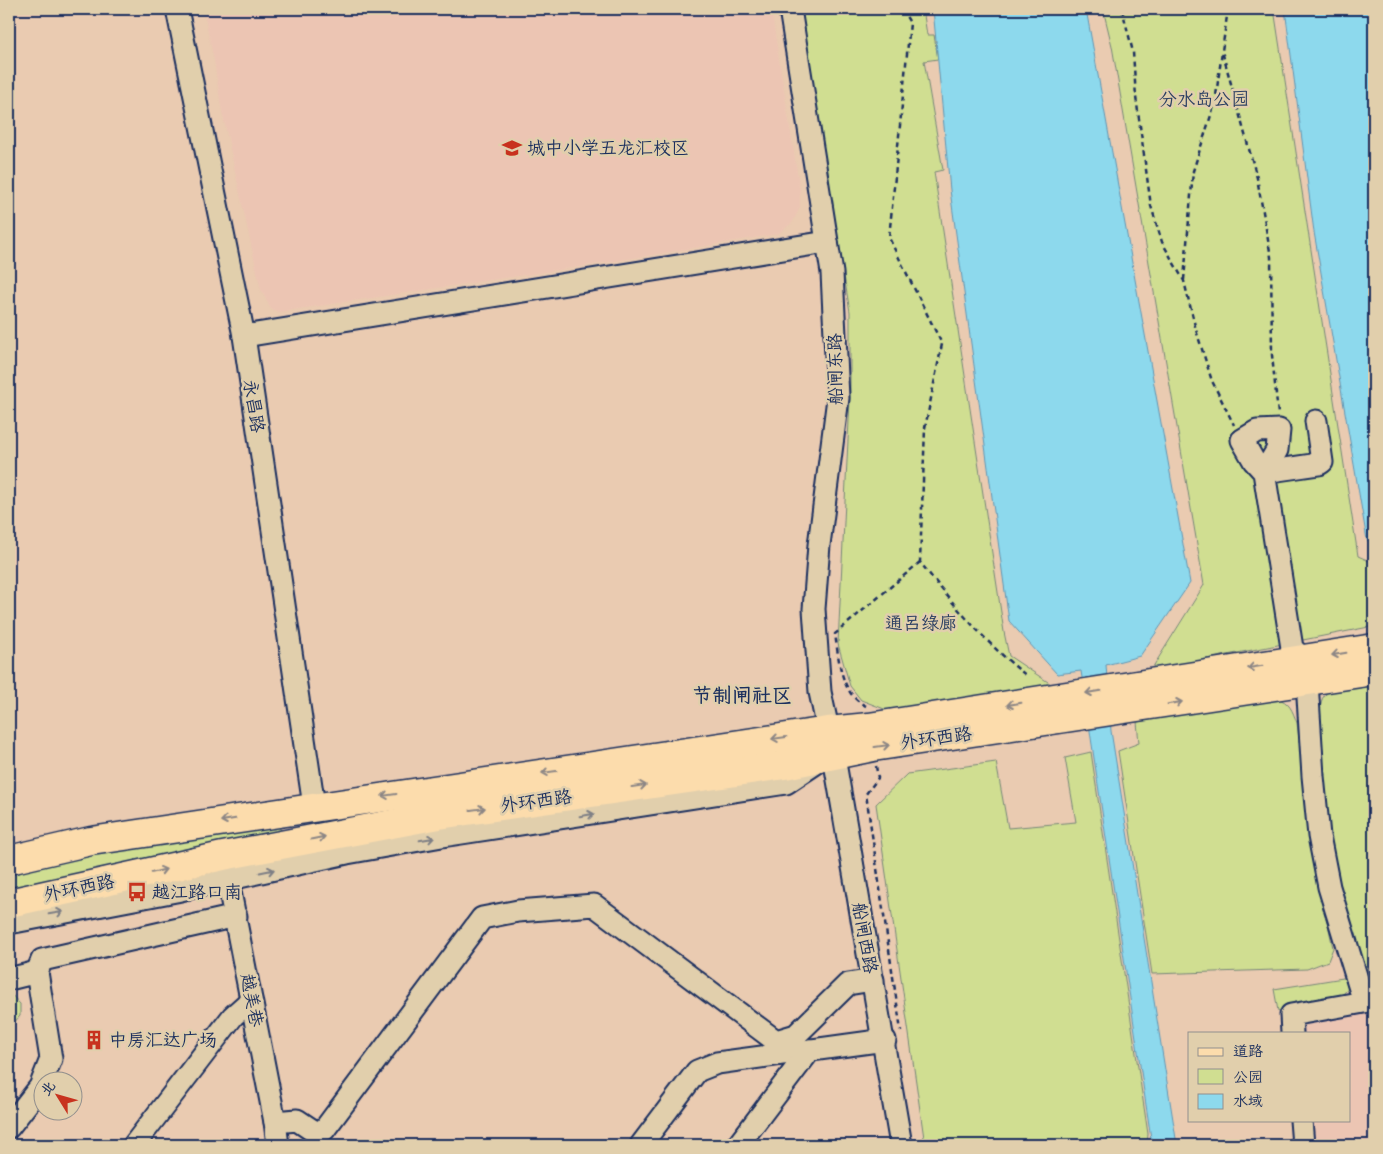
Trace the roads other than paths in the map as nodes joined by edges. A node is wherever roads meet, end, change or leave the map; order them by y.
1 (177, 9) edge
2 (790, 9) edge
3 (827, 242) junction
4 (244, 336) junction
5 (1316, 421) dead end
6 (1264, 472) junction
7 (1374, 648) edge
8 (1305, 671) junction
9 (1374, 671) edge
10 (828, 731) junction
11 (871, 737) junction
12 (829, 757) junction
13 (314, 806) junction
14 (9, 860) edge
15 (226, 868) junction
16 (9, 903) edge
17 (236, 916) junction
18 (9, 923) edge
19 (36, 972) junction
20 (9, 979) edge
21 (872, 980) junction
22 (251, 1000) junction
23 (1292, 1032) edge
24 (893, 1040) junction
25 (810, 1050) junction
26 (275, 1122) junction
27 (1301, 1122) edge
28 (9, 1127) edge
29 (134, 1145) edge
30 (278, 1145) edge
31 (641, 1145) edge
32 (738, 1145) edge
33 (901, 1145) edge
34 (1303, 1145) edge

1 - 4 street, 永昌路
2 - 3 street, 船闸东路
3 - 4 street
3 - 10 street, 船闸东路
4 - 13 street, 永昌路
5 - 6 street
6 - 6 street
6 - 8 street
7 -> 8 main road
8 - 9 main road
8 - 11 main road, 外环西路
8 - 23 street
10 - 11 main road, 外环西路
10 - 12 street, 船闸西路
10 -> 13 main road, 外环西路
11 - 12 main road, 外环西路
15 -> 12 main road, 外环西路
12 - 21 street, 船闸西路
13 -> 14 main road, 外环西路
16 -> 15 main road, 外环西路
15 - 17 street, 越美巷
18 -> 15 street
17 - 19 street
17 - 22 street, 越美巷
19 - 20 street
19 - 28 street
21 - 24 street, 船闸西路
21 - 26 street
22 - 26 street, 越美巷
22 - 29 street
24 - 25 street
24 - 33 street, 船闸西路
25 - 31 street
25 - 32 street
26 - 30 street, 越美巷
27 - 34 street

